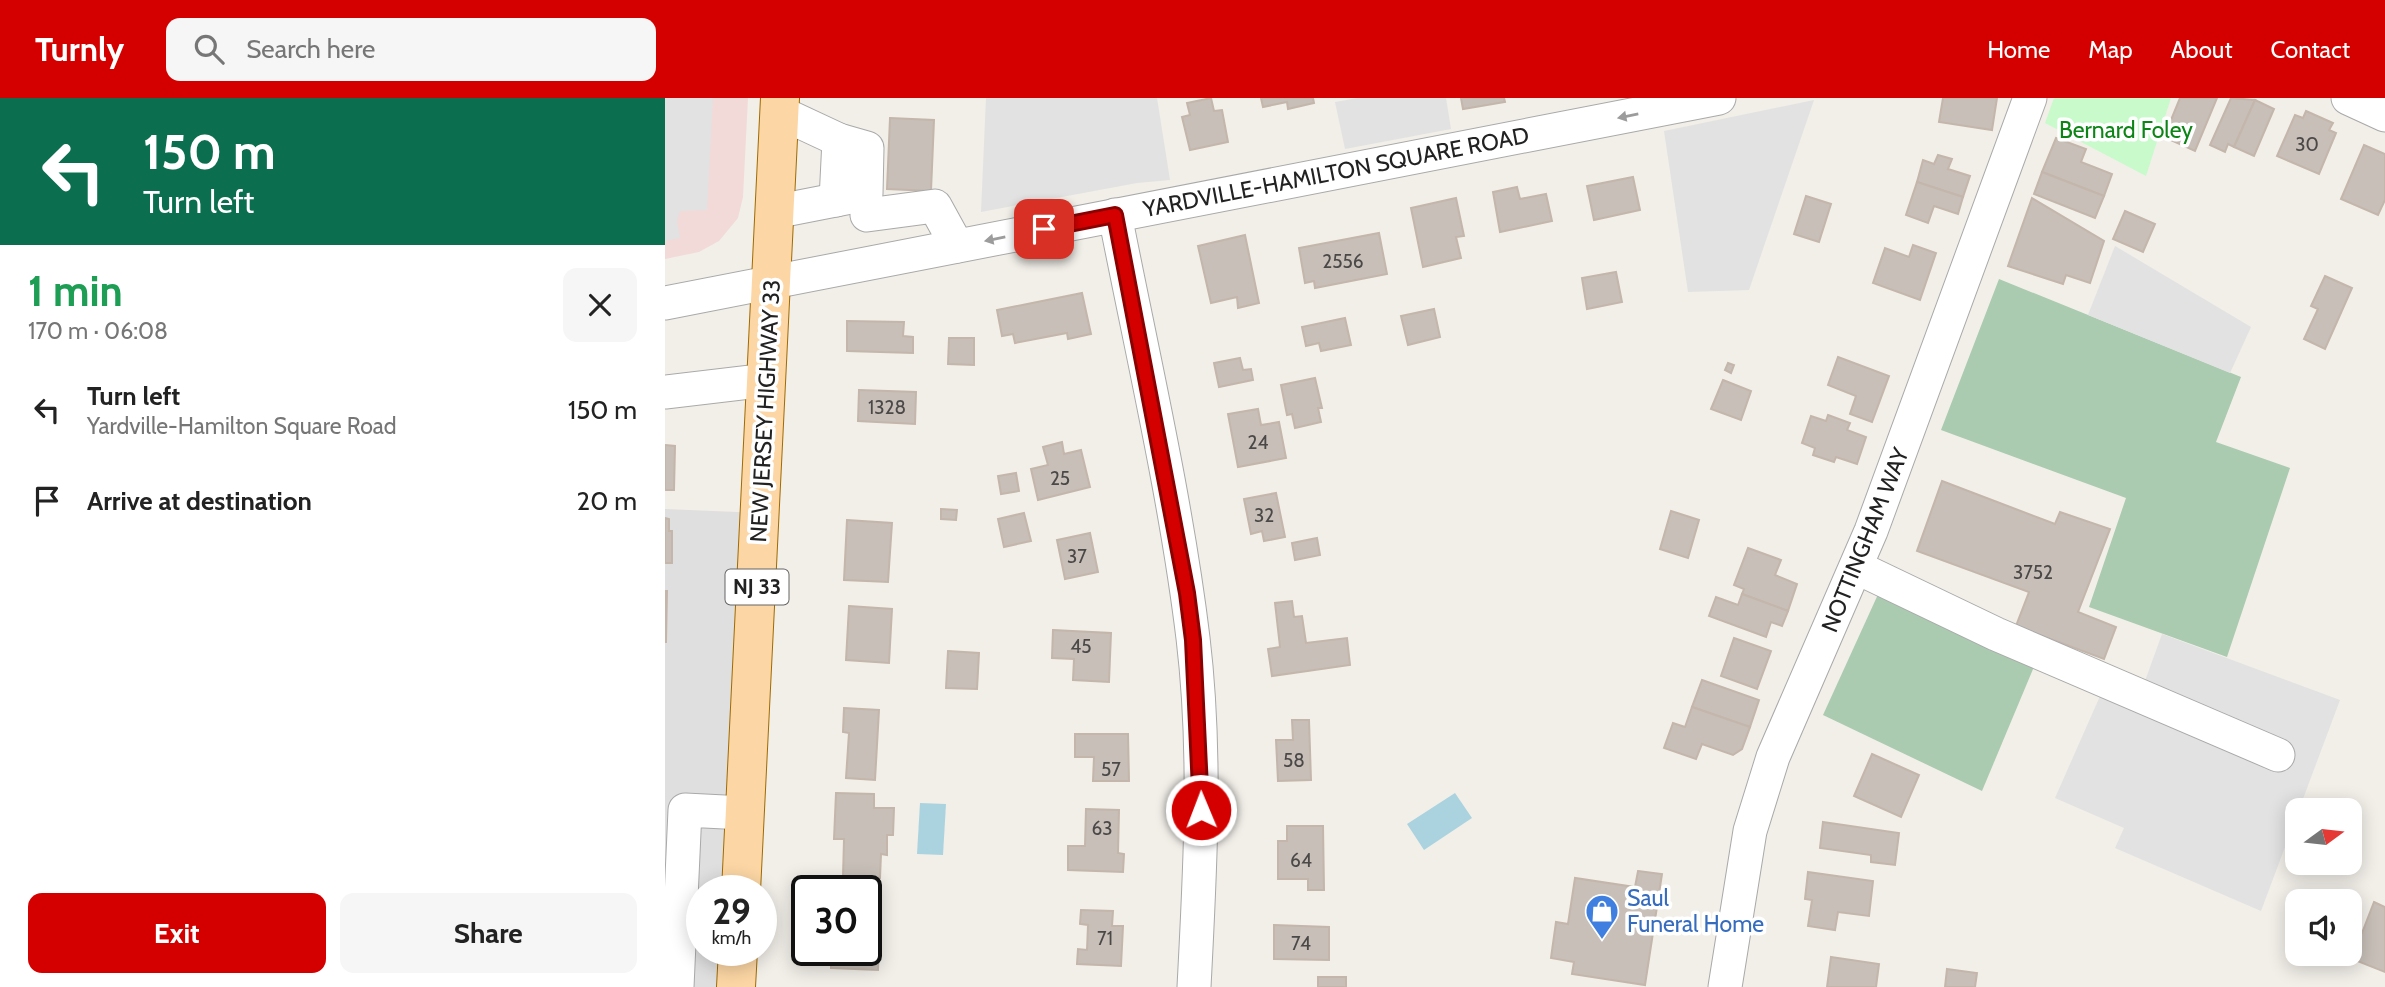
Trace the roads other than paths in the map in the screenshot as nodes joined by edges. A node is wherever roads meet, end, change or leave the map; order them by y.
1 (1719, 98) edge
2 (2030, 98) edge
3 (2348, 98) edge
4 (779, 105) edge
5 (2385, 115) edge
6 (856, 203) junction
7 (774, 212) junction
8 (1115, 215) junction
9 (957, 246) junction
10 (870, 263) junction
11 (771, 282) junction
12 (665, 303) edge
13 (767, 380) junction
14 (665, 392) edge
15 (1856, 567) junction
16 (2278, 755) dead end
17 (744, 813) junction
18 (742, 875) edge
19 (737, 966) edge
20 (677, 987) edge
21 (736, 987) edge
22 (1194, 987) edge
23 (1725, 987) edge

1 -> 8 street, YARDVILLE-HAMILTON SQUARE ROAD
2 - 15 street, NOTTINGHAM WAY
3 - 5 street
4 - 6 street
4 - 7 main road, NEW JERSEY HIGHWAY 33 / NJ 33
6 - 7 street
6 - 9 street
6 - 10 street
7 - 11 main road, NEW JERSEY HIGHWAY 33 / NJ 33
8 -> 9 street, YARDVILLE-HAMILTON SQUARE ROAD
8 - 22 street
9 - 10 street, YARDVILLE-HAMILTON SQUARE ROAD
10 - 11 street, YARDVILLE-HAMILTON SQUARE ROAD
11 - 12 street, YARDVILLE-HAMILTON SQUARE ROAD
11 - 13 main road, NEW JERSEY HIGHWAY 33 / NJ 33
13 - 14 street
13 - 17 main road, NEW JERSEY HIGHWAY 33 / NJ 33
15 - 16 street
15 - 23 street, NOTTINGHAM WAY
17 - 18 main road, NEW JERSEY HIGHWAY 33 / NJ 33
17 - 20 street
19 - 21 main road

